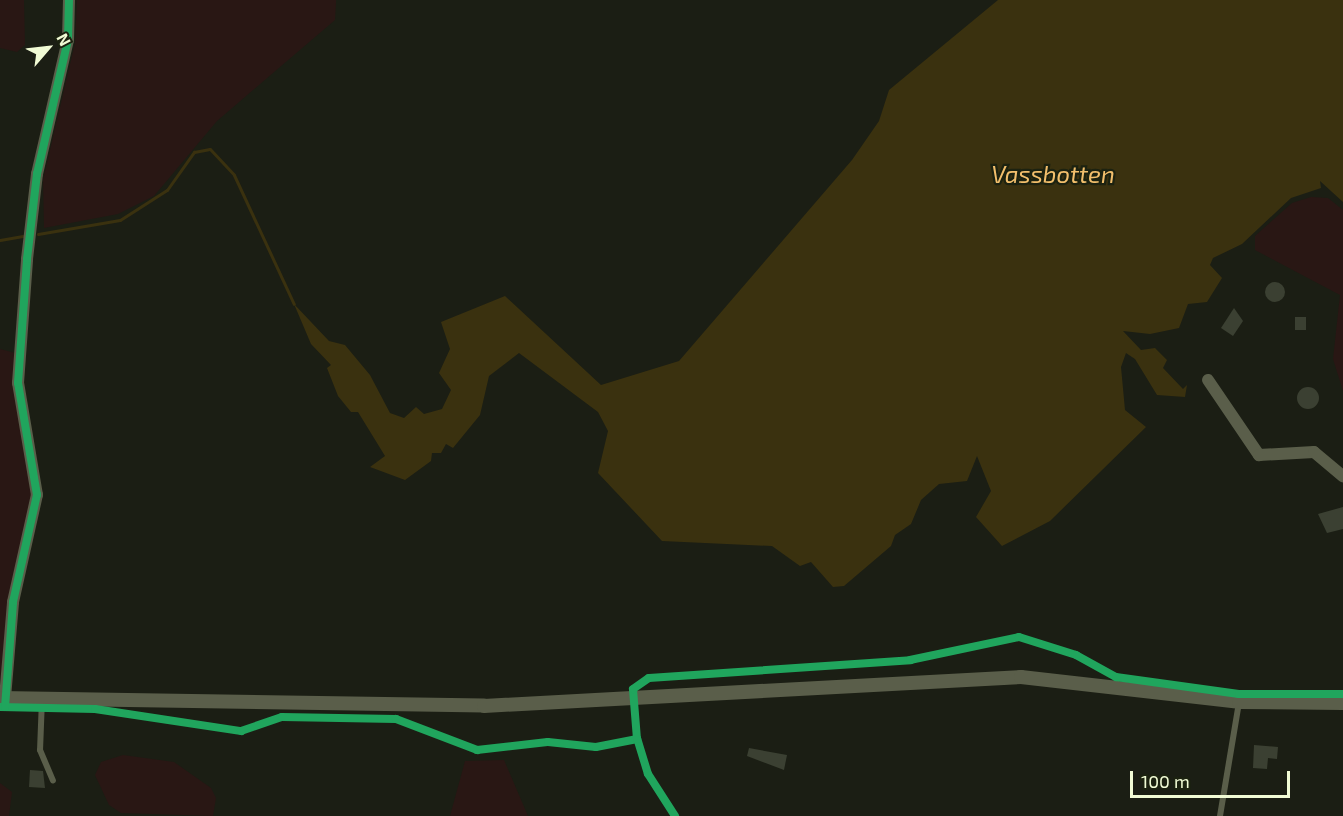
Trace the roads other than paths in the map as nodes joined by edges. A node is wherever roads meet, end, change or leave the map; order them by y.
1 (69, 0) edge
2 (1208, 380) dead end
3 (1343, 476) edge
4 (3, 698) edge
5 (42, 699) junction
6 (1239, 702) junction
7 (1343, 703) edge
8 (53, 780) dead end
9 (1220, 816) edge

1 - 4 street
2 - 3 street
4 - 5 street
5 - 6 street
5 - 8 lane
6 - 7 street
6 - 9 lane

